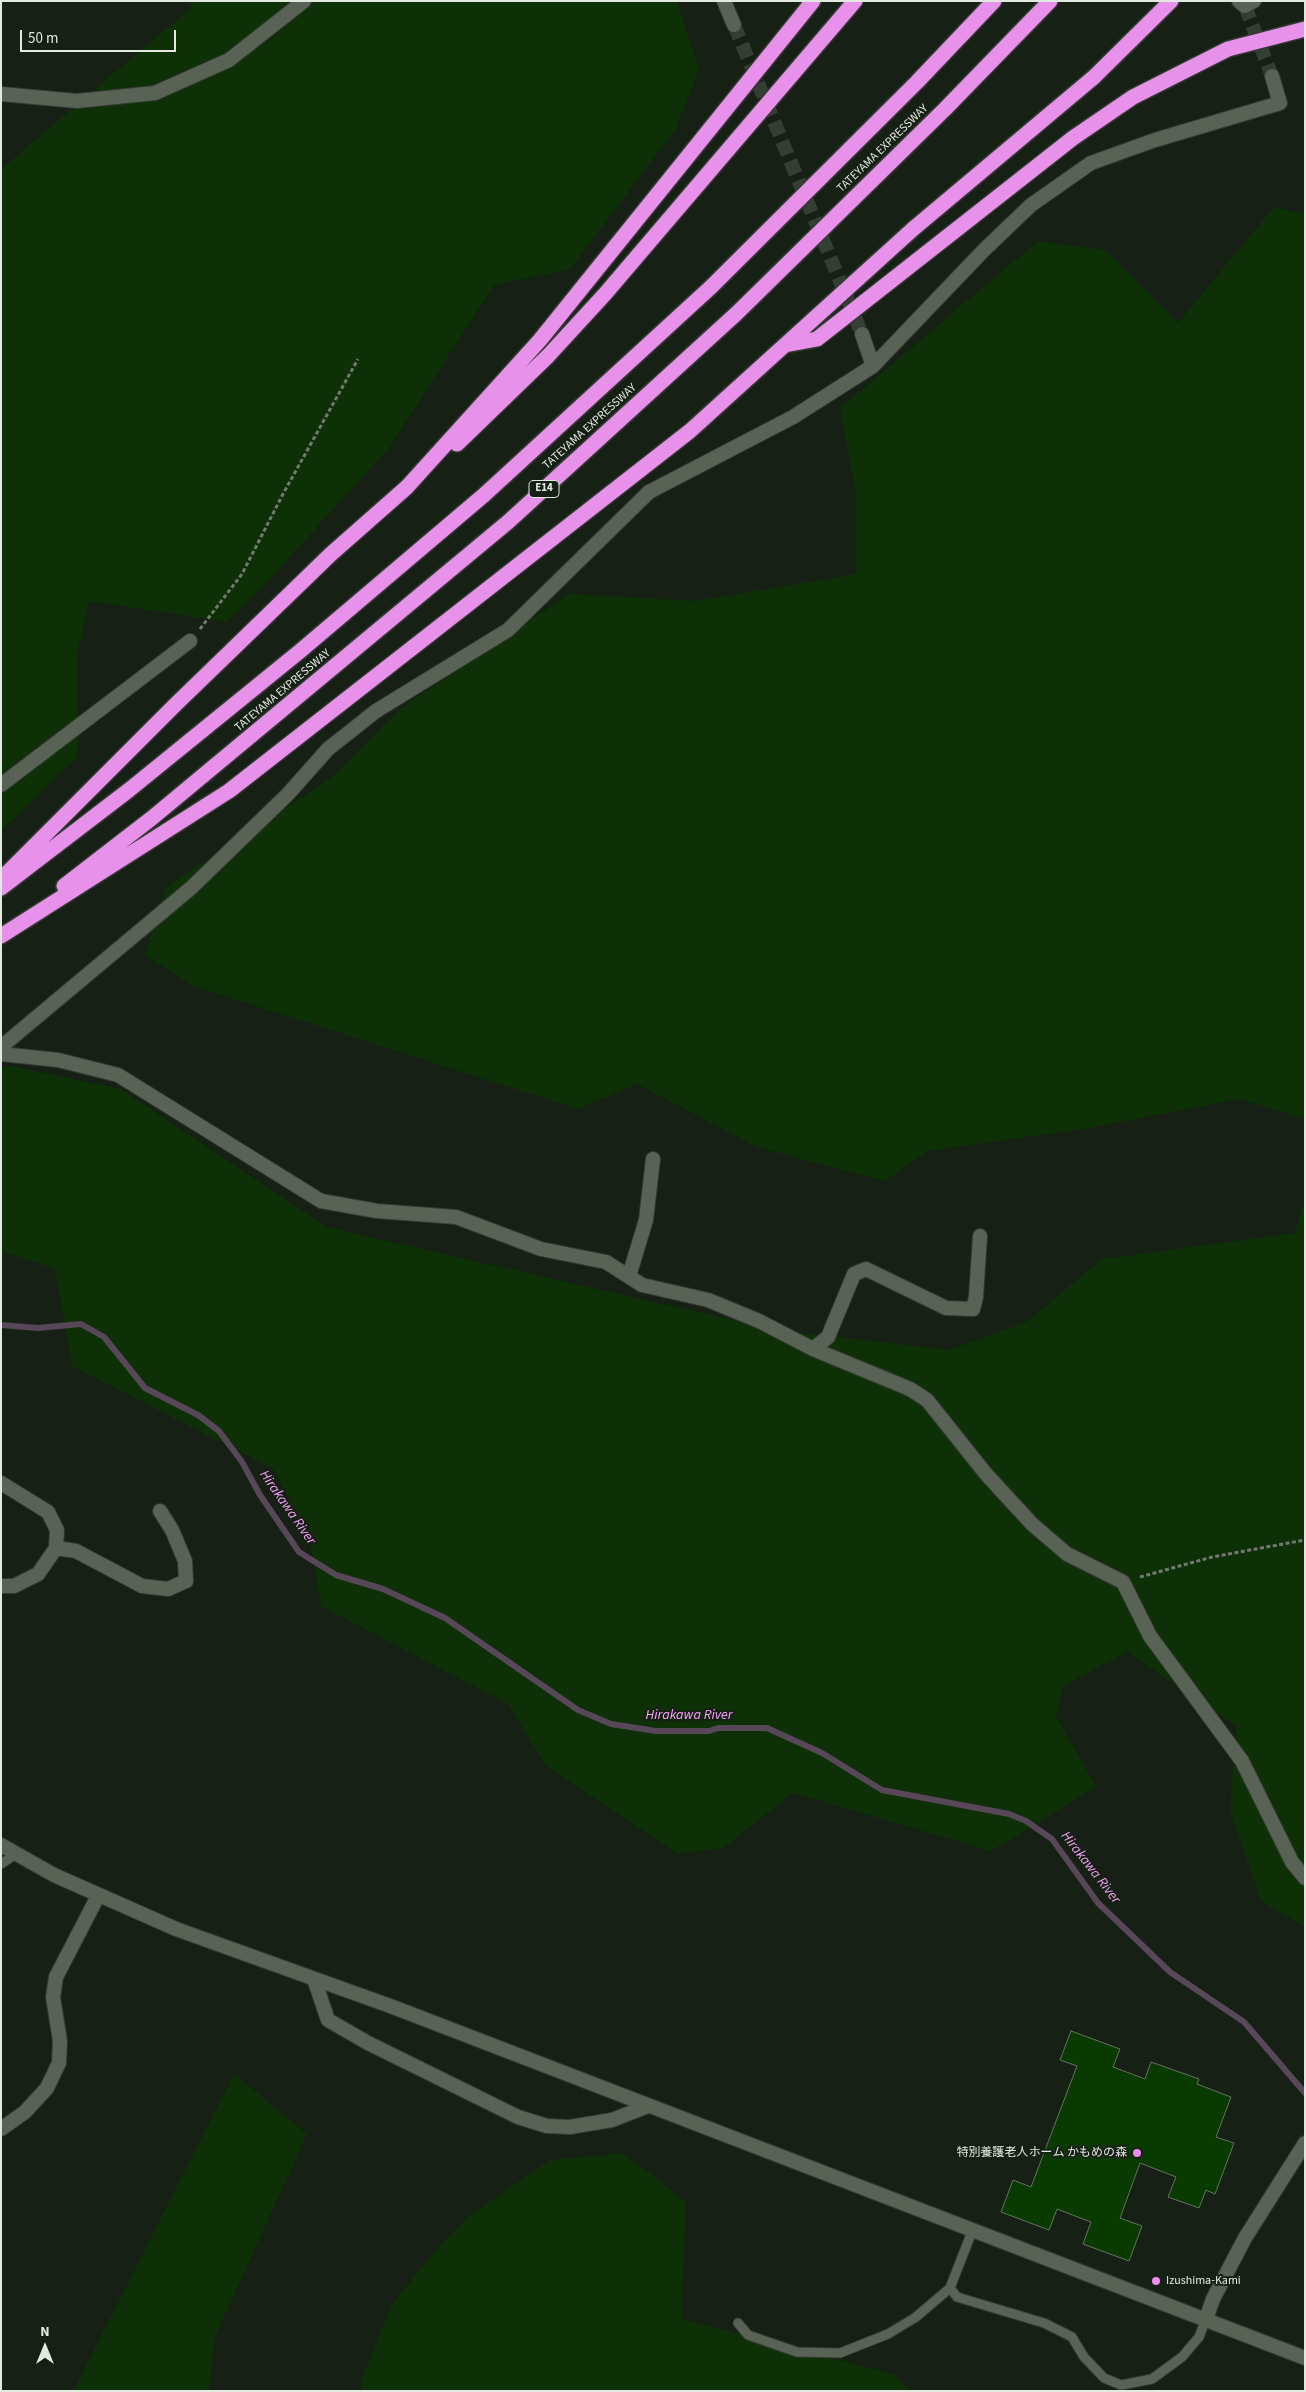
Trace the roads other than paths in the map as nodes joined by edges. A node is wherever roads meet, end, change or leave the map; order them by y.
1 (304, 1) edge
2 (724, 1) edge
3 (813, 1) edge
4 (855, 1) edge
5 (994, 1) edge
6 (1050, 1) edge
7 (1171, 1) edge
8 (1239, 1) edge
9 (1254, 1) edge
10 (734, 25) tunnel mouth
11 (1305, 29) edge
12 (1272, 76) tunnel mouth
13 (1, 94) edge
14 (862, 334) tunnel mouth
15 (785, 345) junction
16 (873, 366) junction
17 (408, 488) junction
18 (190, 641) road end
19 (1, 785) edge
20 (1, 879) edge
21 (1, 888) edge
22 (1, 935) edge
23 (1, 1047) edge
24 (1, 1054) edge
25 (653, 1159) dead end
26 (980, 1236) dead end
27 (629, 1276) junction
28 (813, 1349) junction
29 (1, 1483) edge
30 (160, 1511) dead end
31 (56, 1548) junction
32 (1, 1586) edge
33 (1, 1845) edge
34 (16, 1854) junction
35 (1, 1864) edge
36 (1305, 1878) edge
37 (98, 1896) junction
38 (314, 1979) junction
39 (648, 2106) junction
40 (1, 2129) edge
41 (1305, 2143) edge
42 (973, 2229) junction
43 (950, 2288) junction
44 (1206, 2319) junction
45 (738, 2323) dead end
46 (1305, 2358) edge

1 - 13 street
2 - 10 street
3 - 17 highway
4 - 17 highway
5 - 21 highway, TATEYAMA EXPRESSWAY
6 - 22 highway, TATEYAMA EXPRESSWAY / E14
7 - 15 highway
8 - 9 street
11 - 15 highway
12 - 16 street
14 - 16 street
15 - 22 highway
16 - 23 street
17 - 20 highway
18 - 19 street
24 - 27 street
25 - 27 street
26 - 28 street
27 - 28 street
28 - 36 street
29 - 31 street
30 - 31 street
31 - 32 street
33 - 34 street
34 - 35 lane
34 - 37 street
37 - 38 street
37 - 40 street
38 - 39 street
38 - 39 street
39 - 42 street
41 - 44 street
42 - 43 lane
42 - 44 street
43 - 44 lane
43 - 45 lane
44 - 46 street

